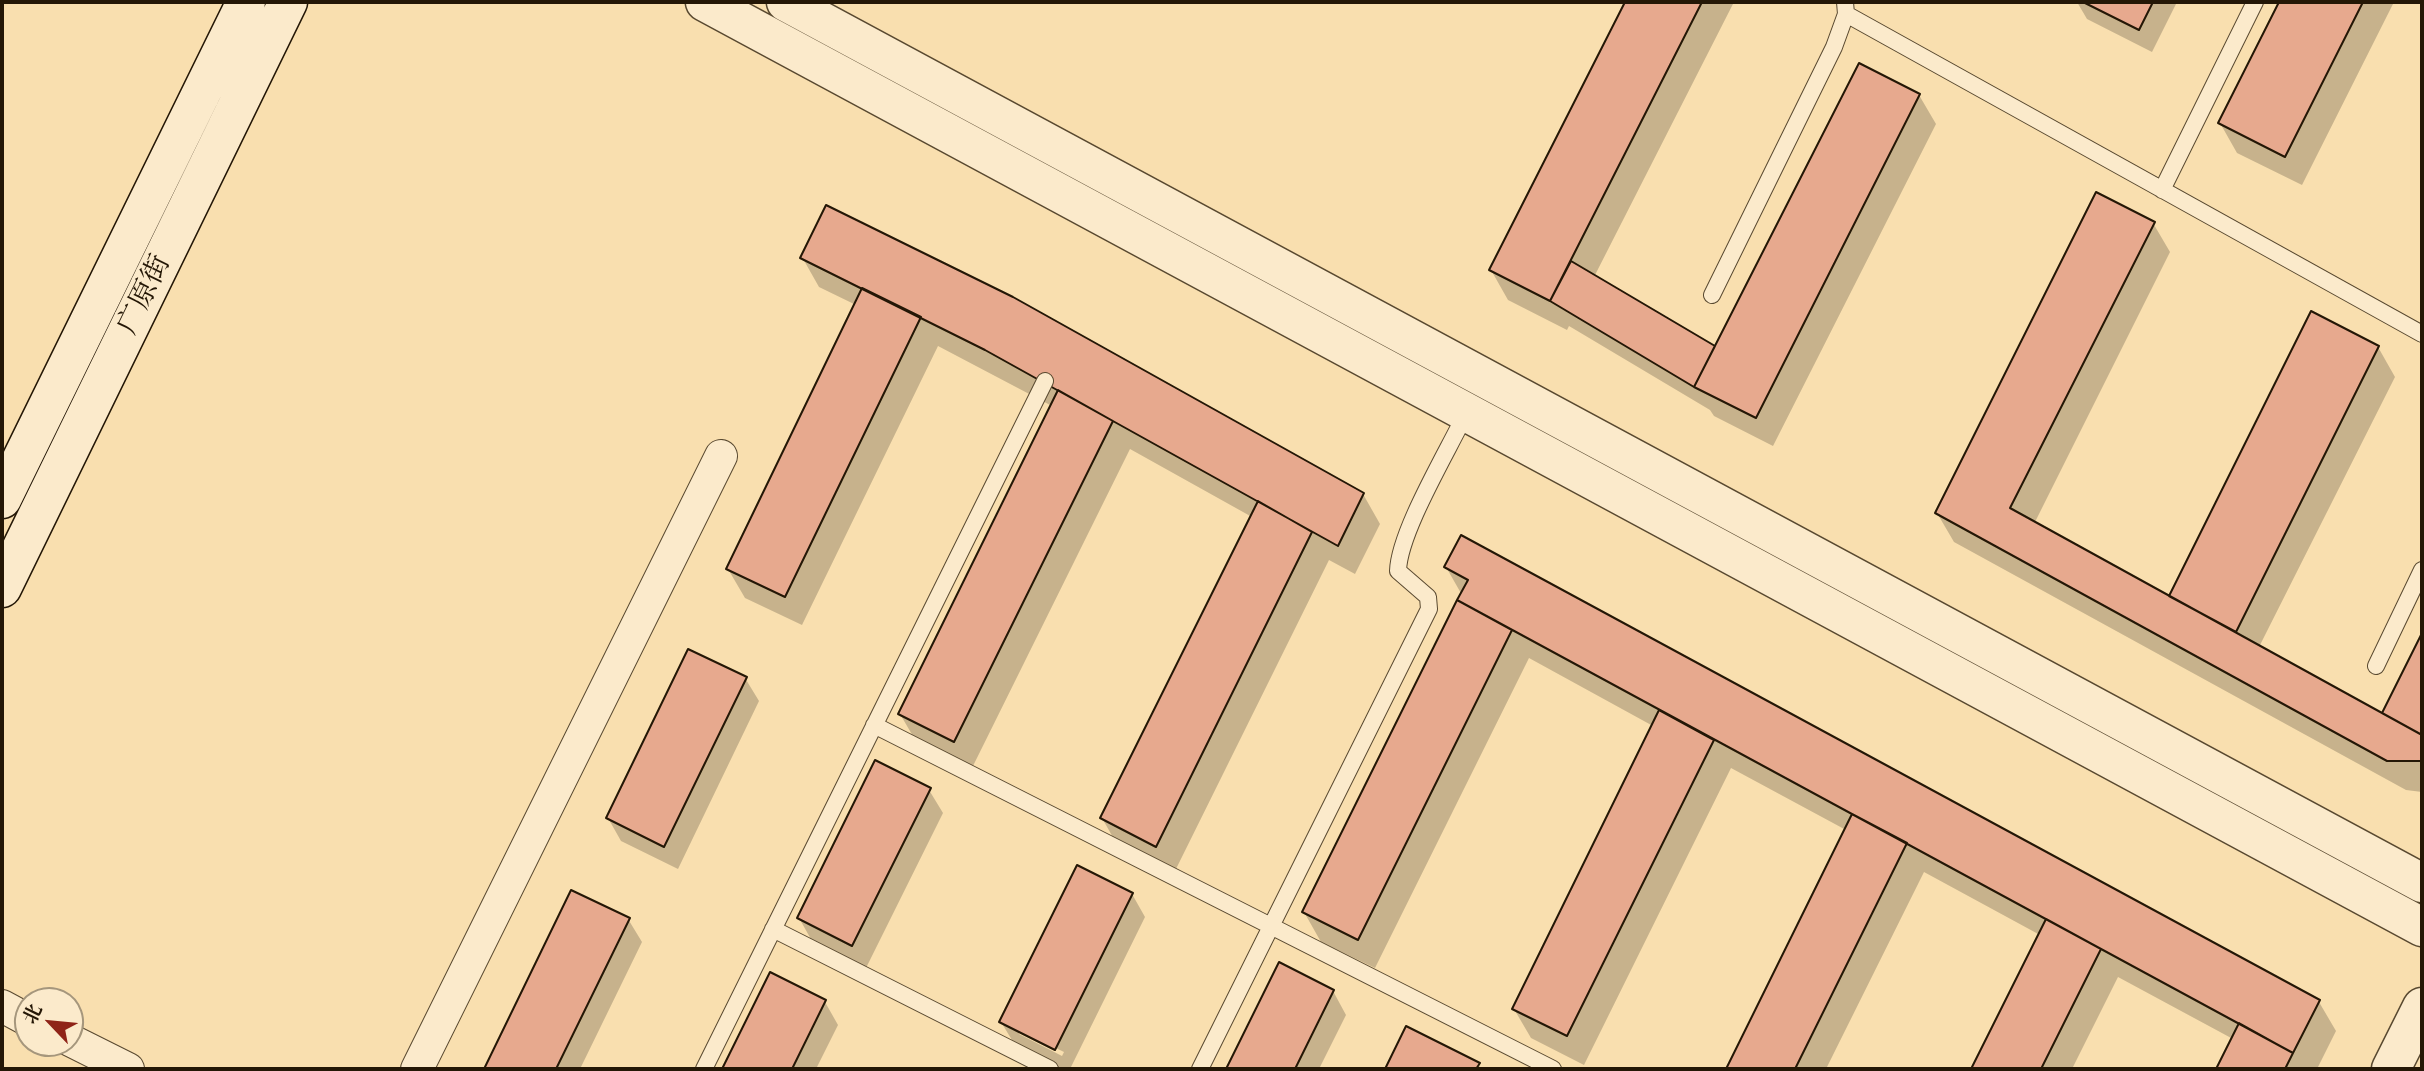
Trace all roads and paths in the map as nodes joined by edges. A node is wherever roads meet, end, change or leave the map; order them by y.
1 (246, 2) edge
2 (288, 2) edge
3 (705, 2) edge
4 (786, 2) edge
5 (2255, 2) edge
6 (1846, 8) edge
7 (2162, 190) junction
8 (1712, 295) dead end
9 (2422, 334) edge
10 (1045, 381) dead end
11 (1466, 412) junction
12 (721, 456) dead end
13 (2, 499) edge
14 (2422, 570) edge
15 (2, 588) edge
16 (2376, 666) dead end
17 (874, 725) junction
18 (2422, 883) edge
19 (1271, 926) junction
20 (2422, 927) edge
21 (773, 929) junction
22 (2422, 1007) edge
23 (84, 1047) edge
24 (128, 1069) edge
25 (417, 1069) edge
26 (704, 1069) edge
27 (1050, 1069) edge
28 (1200, 1069) edge
29 (1553, 1069) edge
30 (2391, 1069) edge

1 - 13 street, 广原街
2 - 15 street, 广原街
3 - 11 street
4 - 18 street
5 - 7 lane
6 - 7 lane
6 - 8 lane
7 - 9 lane
10 - 17 lane
11 - 19 lane
11 - 20 street
12 - 25 street
14 - 16 lane
17 - 19 lane
17 - 21 lane
19 - 28 lane
19 - 29 lane
21 - 26 lane
21 - 27 lane
22 - 30 street
23 - 24 street

